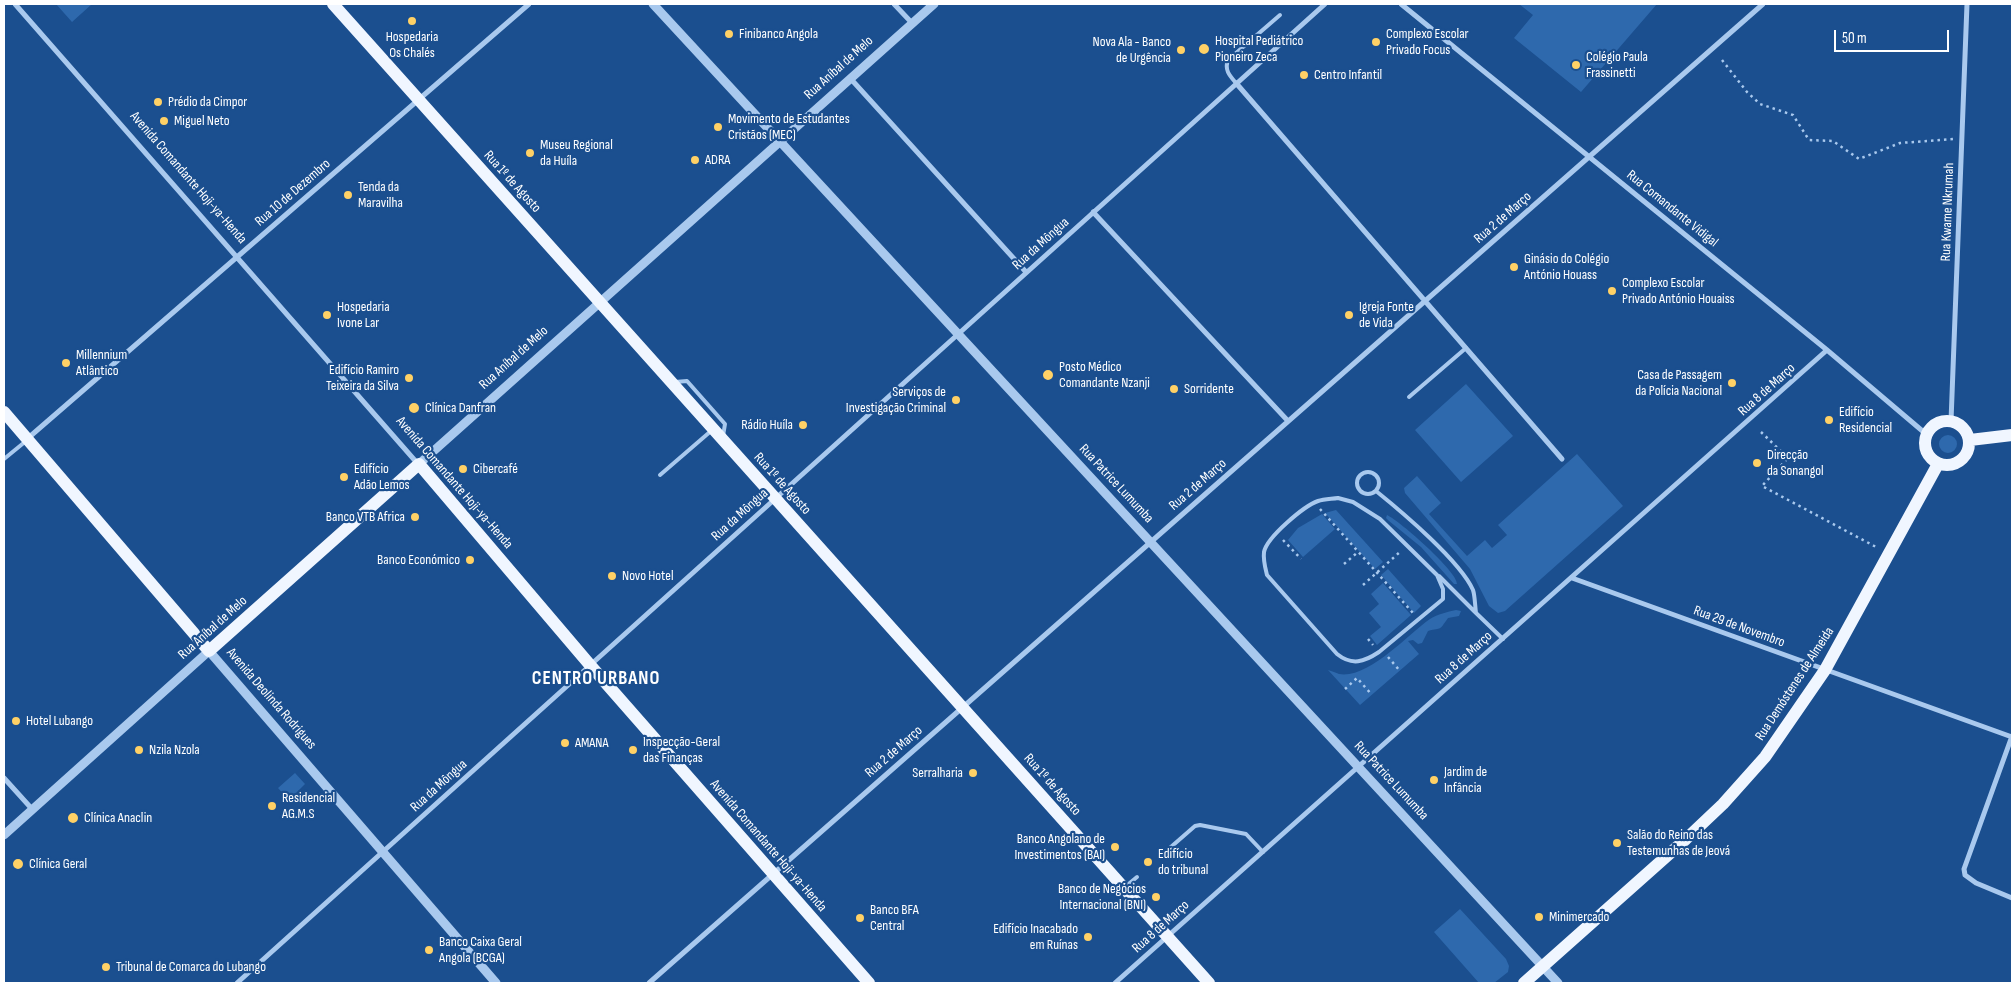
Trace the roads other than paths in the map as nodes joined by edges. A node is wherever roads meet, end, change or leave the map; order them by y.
1 (15, 4) edge
2 (333, 4) edge
3 (529, 4) edge
4 (653, 4) edge
5 (894, 4) edge
6 (934, 4) edge
7 (1324, 4) edge
8 (1401, 4) edge
9 (1763, 4) edge
10 (1966, 5) edge
11 (1280, 15) dead end
12 (912, 23) junction
13 (850, 78) junction
14 (1236, 83) junction
15 (419, 99) junction
16 (779, 140) junction
17 (1589, 156) junction
18 (1093, 212) junction
19 (237, 257) junction
20 (1026, 272) junction
21 (1426, 301) junction
22 (599, 302) junction
23 (958, 333) junction
24 (1466, 348) junction
25 (1827, 350) junction
26 (671, 382) junction
27 (1409, 397) dead end
28 (4, 412) edge
29 (1951, 421) junction
30 (1288, 422) junction
31 (713, 430) junction
32 (1926, 434) junction
33 (2012, 435) edge
34 (27, 439) junction
35 (723, 440) junction
36 (1970, 440) junction
37 (4, 458) edge
38 (1562, 459) dead end
39 (418, 464) junction
40 (1938, 464) junction
41 (660, 475) dead end
42 (1376, 490) junction
43 (775, 498) junction
44 (1151, 541) junction
45 (1437, 575) junction
46 (1572, 578) junction
47 (1476, 613) junction
48 (1503, 639) junction
49 (209, 651) junction
50 (590, 665) junction
51 (1825, 670) junction
52 (962, 708) junction
53 (2012, 737) edge
54 (1359, 766) junction
55 (4, 778) edge
56 (32, 810) junction
57 (4, 835) edge
58 (382, 852) junction
59 (1263, 852) junction
60 (1164, 853) dead end
61 (772, 874) junction
62 (1137, 877) dead end
63 (1124, 888) junction
64 (2012, 898) edge
65 (1167, 936) junction
66 (1542, 967) junction
67 (237, 983) edge
68 (496, 983) edge
69 (648, 983) edge
70 (869, 983) edge
71 (1115, 983) edge
72 (1209, 983) edge
73 (1524, 983) edge
74 (1558, 983) edge

1 - 19 street, Avenida Comandante Hoji-ya-Henda
2 - 15 main road, Rua 1º de Agosto
3 - 15 street, Rua 10 de Dezembro
4 - 16 street, Rua Patrice Lumumba
5 - 12 street
6 - 12 street, Rua Aníbal de Melo
7 - 14 street, Rua da Môngua
8 - 17 street, Rua Comandante Vidigal
9 - 17 street, Rua 2 de Março
10 - 29 street, Rua Kwame Nkrumah
11 - 14 lane
12 - 13 street, Rua Aníbal de Melo
13 - 16 street, Rua Aníbal de Melo
13 - 20 street
14 - 18 street, Rua da Môngua
14 - 21 street
15 - 19 street, Rua 10 de Dezembro
15 - 22 main road, Rua 1º de Agosto
16 - 22 street, Rua Aníbal de Melo
16 - 23 street, Rua Patrice Lumumba
17 - 21 street, Rua 2 de Março
17 - 25 street, Rua Comandante Vidigal
18 - 20 street, Rua da Môngua
18 - 30 street
19 - 34 street, Rua 10 de Dezembro
19 - 39 street, Avenida Comandante Hoji-ya-Henda
20 - 23 street, Rua da Môngua
21 - 24 street
21 - 30 street, Rua 2 de Março
22 - 26 main road, Rua 1º de Agosto
22 - 39 street, Rua Aníbal de Melo
23 - 43 street, Rua da Môngua
23 - 44 street, Rua Patrice Lumumba
24 - 27 lane
24 - 38 street
25 - 32 street, Rua Comandante Vidigal
25 - 46 street, Rua 8 de Março
26 - 31 main road, Rua 1º de Agosto
26 - 35 lane
28 - 34 main road, Avenida Deolinda Rodrigues
29 - 32 main road
29 - 36 main road
30 - 44 street, Rua 2 de Março
31 - 35 main road, Rua 1º de Agosto
31 - 41 lane
32 - 40 main road
33 - 36 main road
34 - 37 lane
34 - 49 main road, Avenida Deolinda Rodrigues
35 - 43 main road, Rua 1º de Agosto
36 - 40 main road
39 - 49 main road, Rua Aníbal de Melo
39 - 50 main road, Avenida Comandante Hoji-ya-Henda
40 - 51 main road, Rua Demóstenes de Almeida
42 - 42 lane
42 - 47 lane
43 - 50 street, Rua da Môngua
43 - 52 main road, Rua 1º de Agosto
44 - 52 street, Rua 2 de Março
44 - 54 street, Rua Patrice Lumumba
45 - 45 lane
45 - 47 lane
46 - 48 street, Rua 8 de Março
46 - 51 street, Rua 29 de Novembro
47 - 48 lane
48 - 54 street, Rua 8 de Março
49 - 56 street, Rua Aníbal de Melo
49 - 58 street, Avenida Deolinda Rodrigues
50 - 58 street, Rua da Môngua
50 - 61 main road, Avenida Comandante Hoji-ya-Henda
51 - 53 street, Rua 29 de Novembro
51 - 66 main road, Rua Demóstenes de Almeida
52 - 61 street, Rua 2 de Março
52 - 63 main road, Rua 1º de Agosto
53 - 64 street
54 - 59 street, Rua 8 de Março
54 - 66 street, Rua Patrice Lumumba
55 - 56 street
56 - 57 street, Rua Aníbal de Melo
58 - 67 street, Rua da Môngua
58 - 68 street, Avenida Deolinda Rodrigues
59 - 60 lane
59 - 65 street, Rua 8 de Março
61 - 69 street, Rua 2 de Março
61 - 70 main road, Avenida Comandante Hoji-ya-Henda
62 - 63 lane
63 - 65 main road, Rua 1º de Agosto
65 - 71 street, Rua 8 de Março
65 - 72 main road, Rua 1º de Agosto
66 - 73 main road, Rua Demóstenes de Almeida
66 - 74 street, Rua Patrice Lumumba

